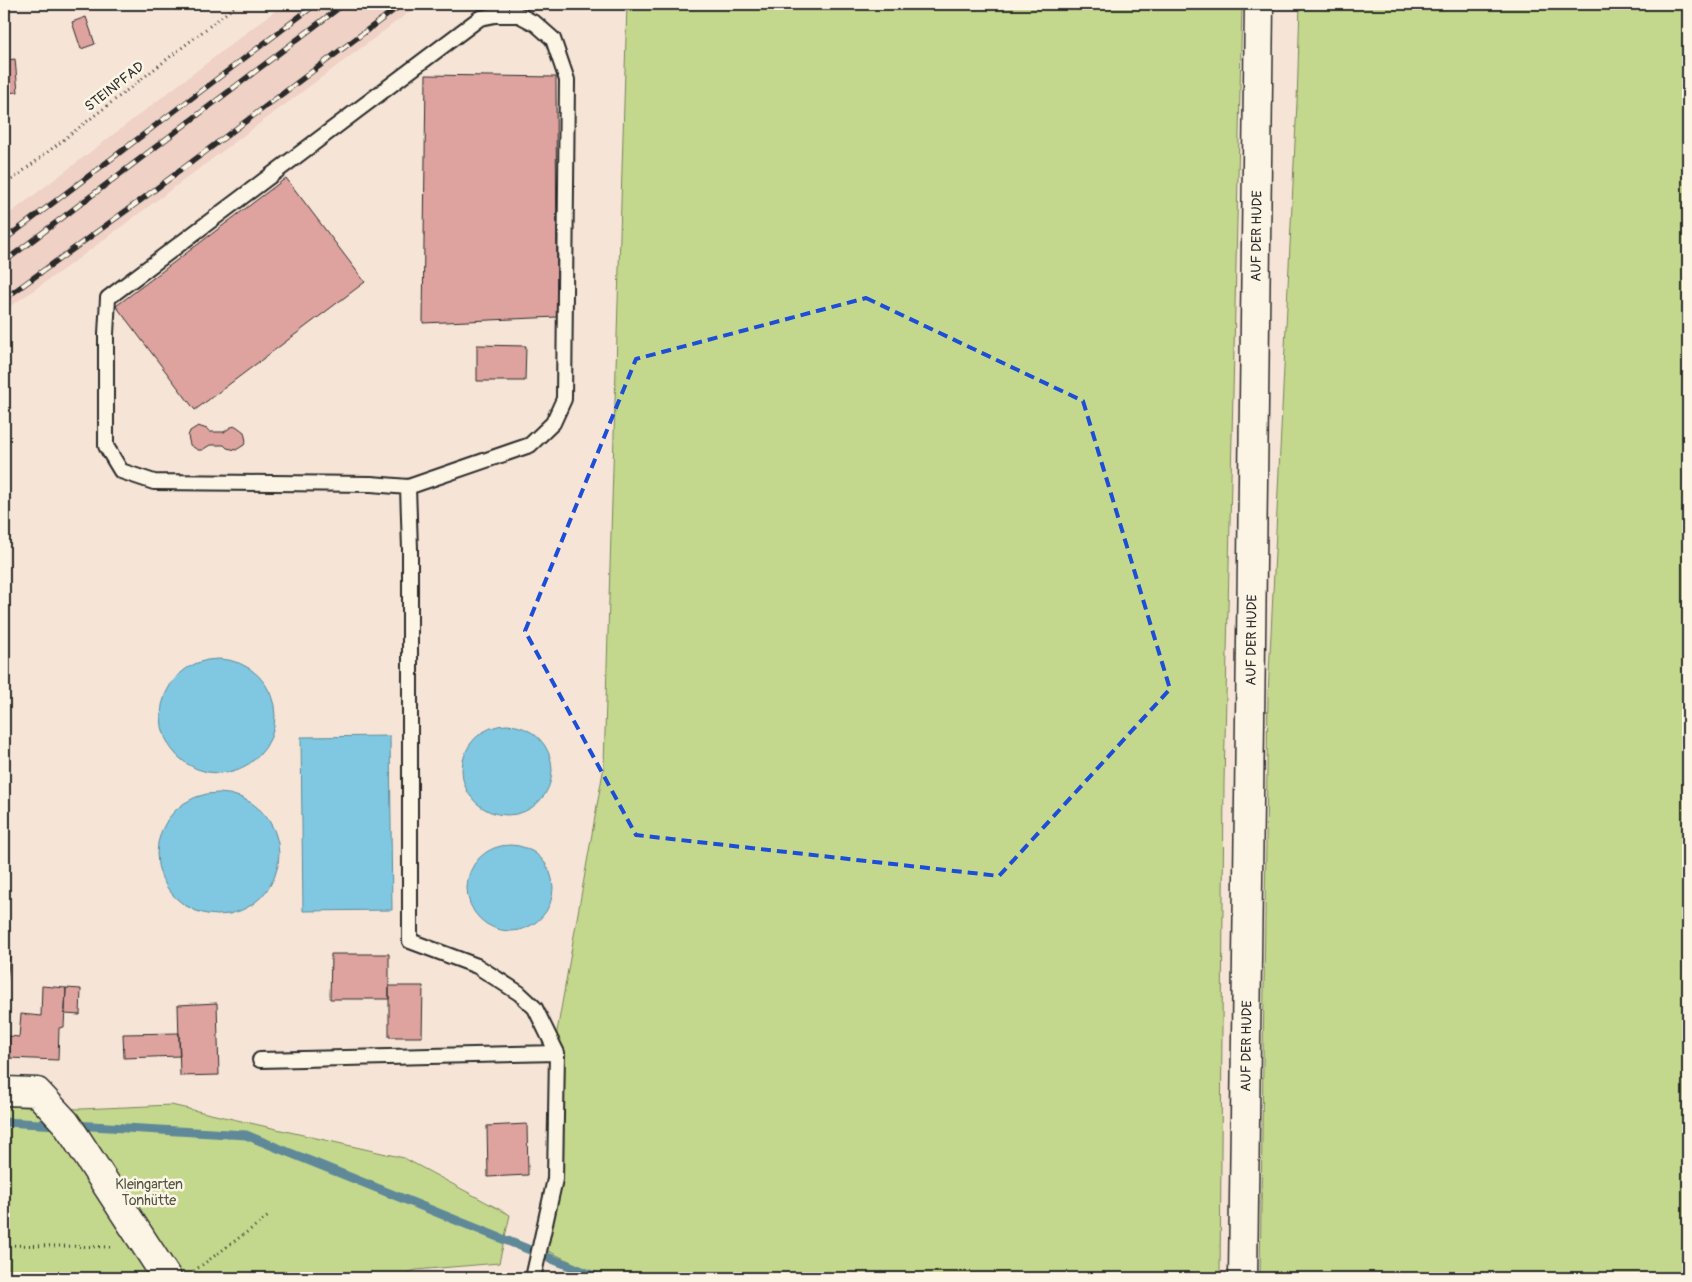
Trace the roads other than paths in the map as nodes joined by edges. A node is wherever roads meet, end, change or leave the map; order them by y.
1 (1259, 4) edge
2 (408, 487) junction
3 (557, 1054) junction
4 (260, 1060) dead end
5 (4, 1091) edge
6 (179, 1275) edge
7 (533, 1278) edge
8 (1244, 1278) edge

1 - 8 street, AUF DER HUDE
2 - 2 lane
2 - 3 lane
3 - 4 lane
3 - 7 lane
5 - 6 street

